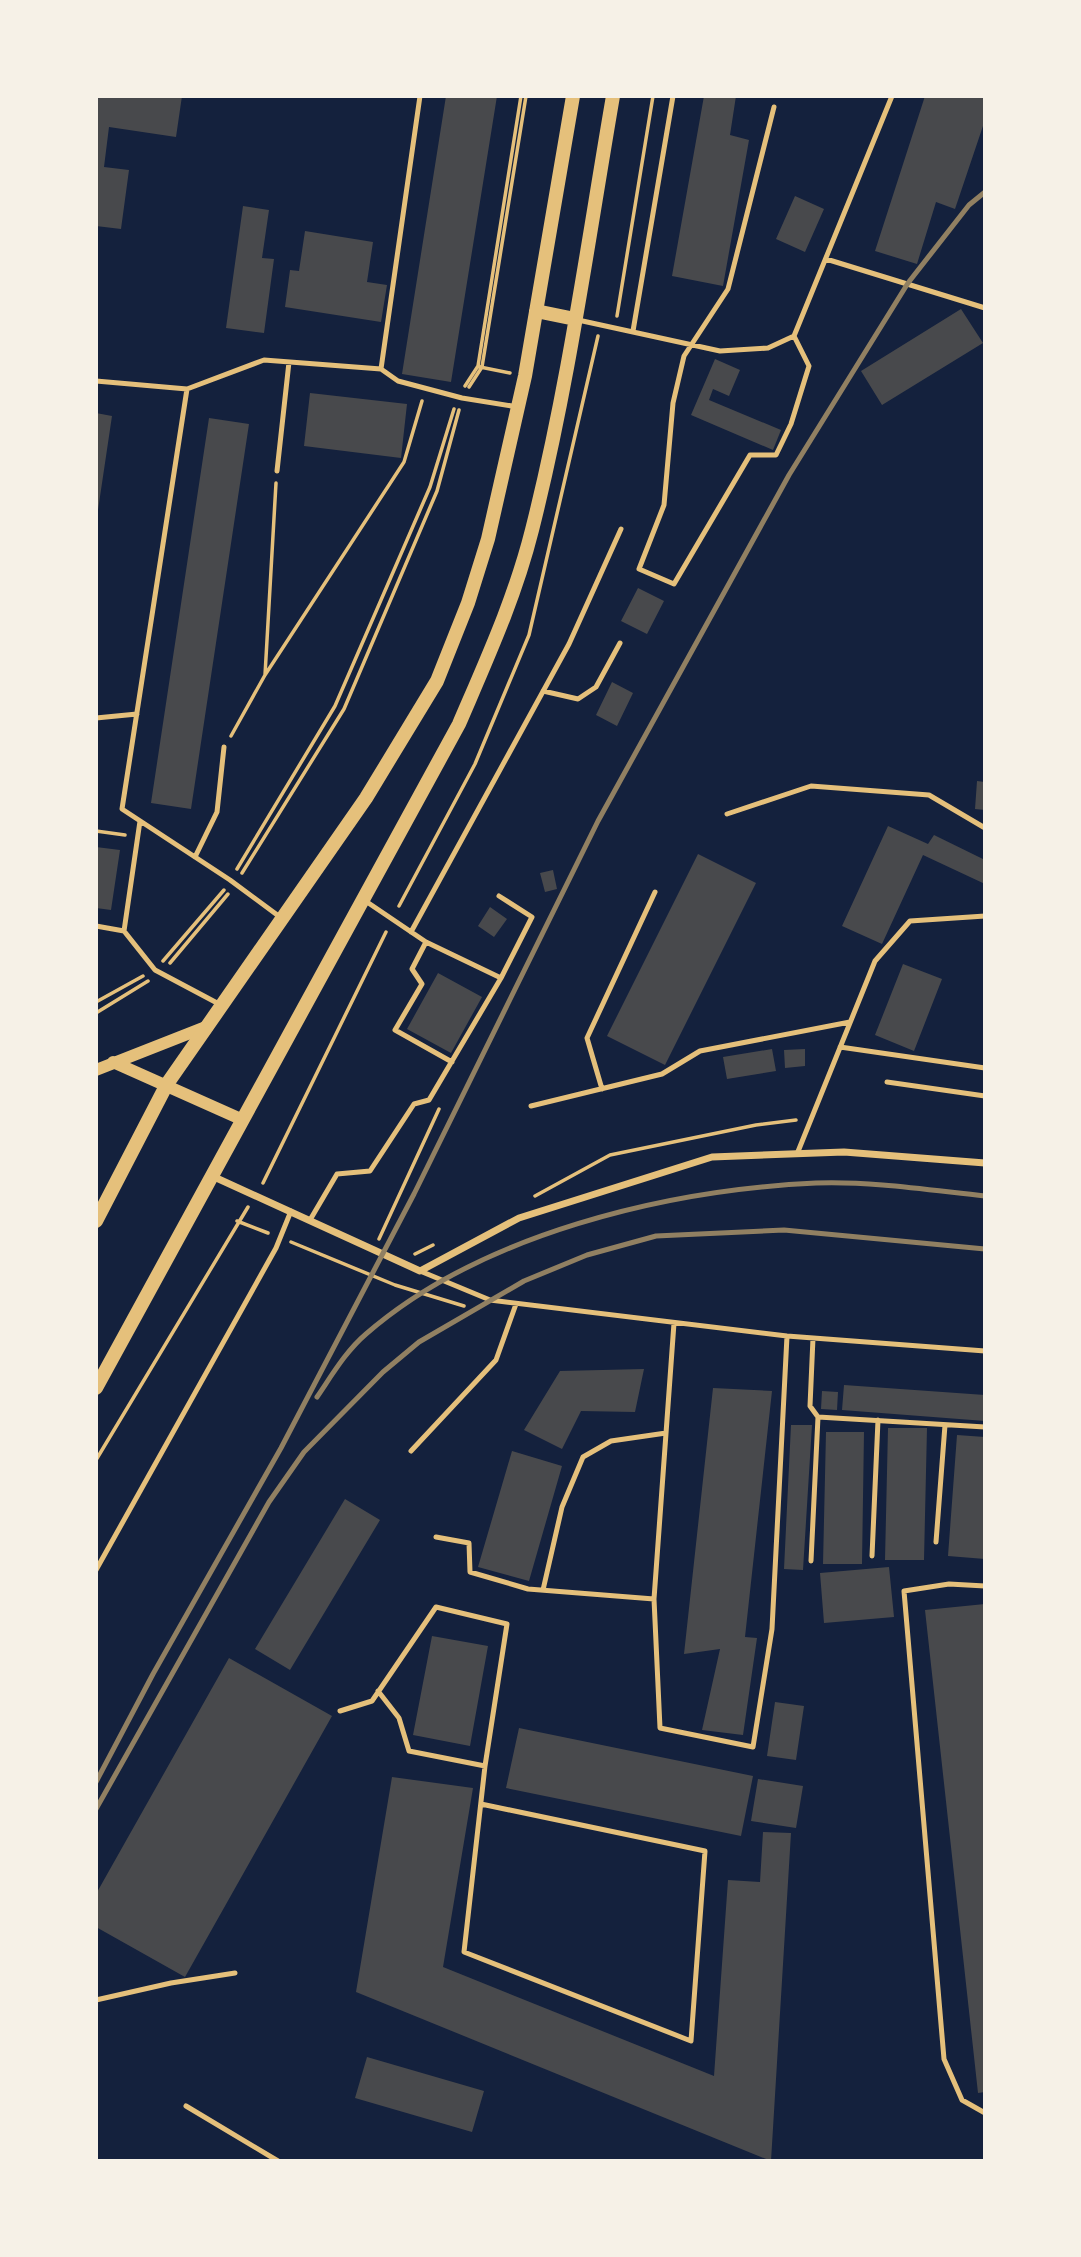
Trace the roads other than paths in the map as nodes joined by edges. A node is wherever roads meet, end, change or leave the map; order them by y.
1 (420, 96) edge
2 (573, 96) edge
3 (613, 96) edge
4 (673, 96) edge
5 (892, 96) edge
6 (774, 107) dead end
7 (826, 259) junction
8 (985, 308) edge
9 (536, 311) junction
10 (575, 320) junction
11 (633, 331) junction
12 (794, 336) junction
13 (691, 345) junction
14 (289, 362) junction
15 (381, 369) junction
16 (96, 381) edge
17 (187, 388) junction
18 (518, 407) junction
19 (277, 471) road end
20 (621, 528) dead end
21 (620, 643) dead end
22 (543, 691) junction
23 (137, 714) junction
24 (96, 718) edge
25 (224, 747) road end
26 (727, 814) dead end
27 (140, 821) junction
28 (985, 828) edge
29 (195, 857) junction
30 (656, 892) dead end
31 (499, 896) dead end
32 (363, 900) junction
33 (985, 916) edge
34 (281, 918) junction
35 (96, 926) edge
36 (124, 931) junction
37 (411, 932) junction
38 (426, 942) junction
39 (501, 978) junction
40 (222, 1006) junction
41 (850, 1022) junction
42 (208, 1026) junction
43 (840, 1047) junction
44 (113, 1062) junction
45 (452, 1062) junction
46 (985, 1068) edge
47 (96, 1070) edge
48 (887, 1082) dead end
49 (167, 1084) junction
50 (602, 1088) junction
51 (985, 1096) edge
52 (531, 1106) dead end
53 (243, 1119) junction
54 (797, 1154) junction
55 (985, 1163) edge
56 (212, 1176) junction
57 (291, 1211) junction
58 (310, 1220) junction
59 (96, 1221) edge
60 (420, 1272) junction
61 (516, 1304) junction
62 (674, 1322) junction
63 (787, 1336) junction
64 (813, 1338) junction
65 (985, 1351) edge
66 (96, 1388) edge
67 (818, 1417) junction
68 (878, 1420) junction
69 (944, 1425) junction
70 (985, 1427) edge
71 (666, 1433) junction
72 (411, 1451) dead end
73 (436, 1537) dead end
74 (936, 1542) dead end
75 (872, 1556) dead end
76 (811, 1561) dead end
77 (96, 1570) edge
78 (985, 1586) edge
79 (543, 1590) junction
80 (654, 1599) junction
81 (378, 1692) junction
82 (340, 1711) dead end
83 (485, 1766) junction
84 (481, 1804) junction
85 (235, 1973) dead end
86 (96, 2000) edge
87 (186, 2106) dead end
88 (985, 2113) edge
89 (278, 2161) edge

1 - 15 lane
2 - 9 main road
3 - 10 main road
4 - 11 lane
5 - 7 lane
6 - 13 lane
7 - 8 lane
7 - 12 lane
9 - 10 main road
9 - 18 main road
10 - 11 lane
10 - 32 main road
11 - 13 lane
12 - 13 lane
12 - 13 lane
14 - 15 lane
14 - 17 lane
14 - 19 lane
15 - 18 lane
16 - 17 lane
17 - 23 lane
18 - 34 main road
20 - 22 lane
21 - 22 lane
22 - 37 lane
23 - 24 lane
23 - 27 lane
25 - 29 lane
26 - 28 lane
27 - 29 lane
27 - 36 lane
29 - 34 lane
30 - 50 lane
31 - 39 lane
32 - 37 lane
32 - 53 main road
33 - 41 lane
34 - 40 main road
35 - 36 lane
36 - 40 lane
37 - 38 lane
38 - 39 lane
38 - 45 lane
39 - 45 lane
40 - 42 main road
41 - 43 lane
41 - 50 lane
42 - 44 street
42 - 49 main road
43 - 46 lane
43 - 54 lane
44 - 47 street
44 - 49 street
45 - 58 lane
48 - 51 lane
49 - 53 street
49 - 59 main road
50 - 52 lane
53 - 56 main road
54 - 55 street
54 - 60 street
56 - 57 street
56 - 66 main road
57 - 58 street
57 - 77 lane
58 - 60 street
60 - 61 lane
61 - 62 lane
61 - 72 lane
62 - 63 lane
62 - 71 lane
63 - 64 lane
63 - 80 lane
64 - 65 lane
64 - 67 lane
67 - 68 lane
67 - 76 lane
68 - 69 lane
68 - 75 lane
69 - 70 lane
69 - 74 lane
71 - 79 lane
71 - 80 lane
73 - 79 lane
78 - 88 lane
79 - 80 lane
81 - 82 lane
81 - 83 lane
81 - 83 lane
83 - 84 lane
84 - 84 lane
85 - 86 lane
87 - 89 lane

